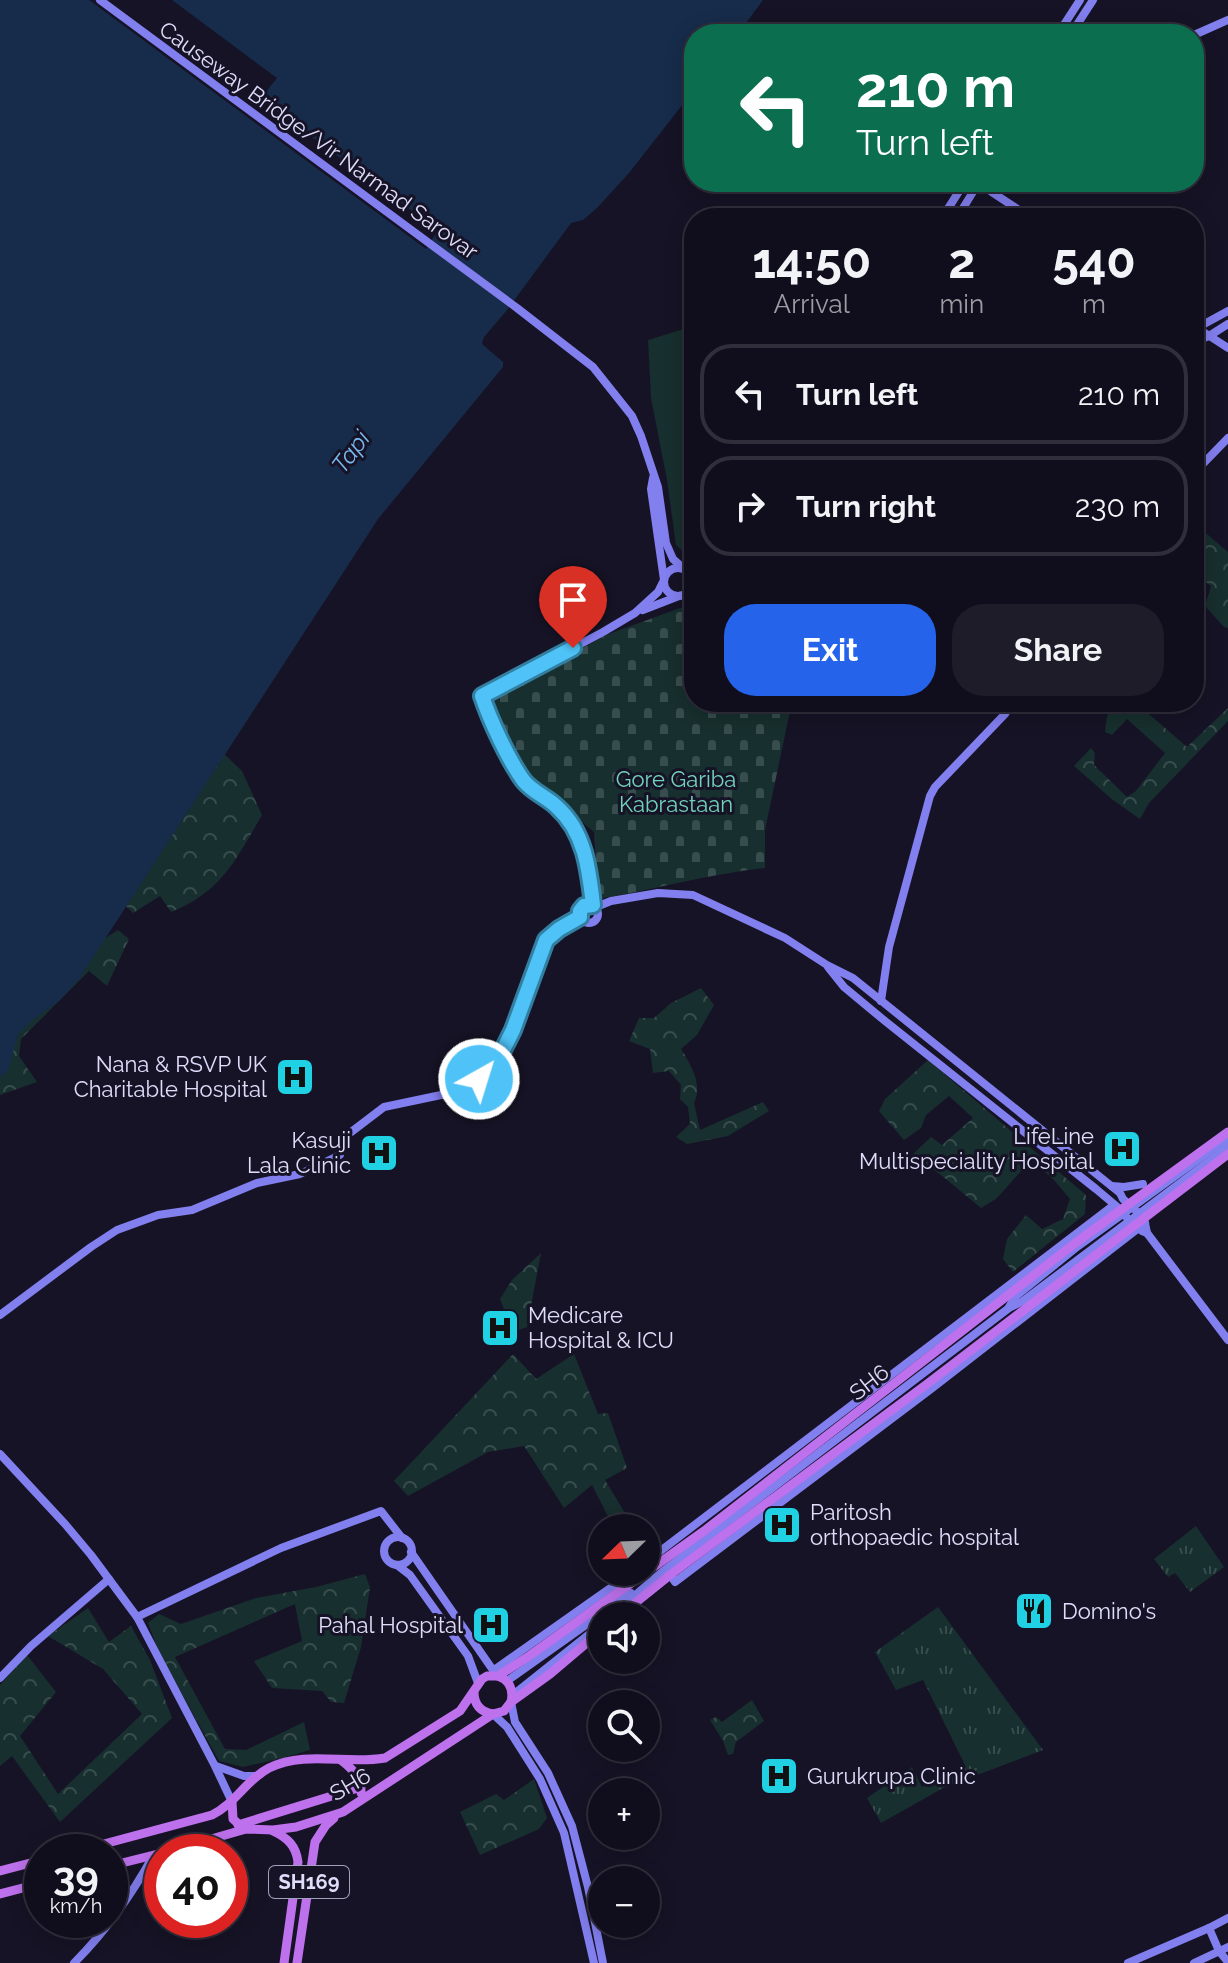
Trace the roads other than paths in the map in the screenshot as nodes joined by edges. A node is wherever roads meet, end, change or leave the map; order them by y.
1 (100, 0) edge
2 (1080, 0) edge
3 (1093, 0) edge
4 (1228, 20) edge
5 (1064, 24) edge
6 (1077, 24) edge
7 (1204, 31) edge
8 (992, 192) edge
9 (1016, 208) edge
10 (1228, 311) edge
11 (1204, 323) edge
12 (1228, 324) edge
13 (1204, 333) edge
14 (1209, 336) junction
15 (1204, 338) edge
16 (1228, 348) edge
17 (1228, 438) edge
18 (1204, 463) edge
19 (653, 477) junction
20 (684, 569) joint
21 (664, 580) junction
22 (683, 594) joint
23 (635, 613) junction
24 (1006, 712) edge
25 (594, 906) junction
26 (580, 917) junction
27 (827, 965) junction
28 (881, 1001) junction
29 (1228, 1132) edge
30 (1228, 1138) edge
31 (1228, 1147) edge
32 (1228, 1154) edge
33 (1143, 1184) dead end
34 (1111, 1186) junction
35 (1096, 1189) junction
36 (1133, 1217) junction
37 (1096, 1218) junction
38 (0, 1315) edge
39 (1228, 1340) edge
40 (0, 1454) edge
41 (402, 1538) junction
42 (660, 1551) edge
43 (411, 1552) junction
44 (397, 1565) junction
45 (666, 1573) junction
46 (109, 1579) junction
47 (615, 1586) edge
48 (629, 1602) edge
49 (634, 1602) edge
50 (137, 1617) junction
51 (588, 1636) edge
52 (588, 1642) edge
53 (499, 1676) junction
54 (0, 1678) edge
55 (476, 1688) junction
56 (512, 1698) junction
57 (493, 1714) junction
58 (341, 1760) junction
59 (215, 1766) junction
60 (257, 1776) junction
61 (361, 1787) junction
62 (229, 1805) junction
63 (356, 1805) junction
64 (343, 1812) junction
65 (242, 1827) junction
66 (273, 1830) junction
67 (221, 1834) edge
68 (128, 1838) edge
69 (24, 1865) edge
70 (0, 1871) edge
71 (144, 1876) edge
72 (24, 1888) edge
73 (0, 1894) edge
74 (1227, 1922) edge
75 (1209, 1928) junction
76 (1224, 1949) edge
77 (1228, 1962) edge
78 (74, 1963) edge
79 (284, 1963) edge
80 (297, 1963) edge
81 (594, 1963) edge
82 (603, 1963) edge
83 (1128, 1963) edge
84 (1194, 1963) edge

1 - 19 street, Causeway Bridge/Vir Narmad Sarovar
2 - 5 street
3 - 6 street
4 - 7 street
8 - 9 street
10 - 11 street
12 - 14 street
13 - 14 street
14 - 15 street
14 - 16 street
17 - 18 street
19 - 20 street
19 - 21 street
20 - 21 street
21 - 22 street
21 - 23 street
22 - 23 street
23 - 25 street
24 - 28 street
25 - 26 street
25 - 26 street
25 - 27 street
26 - 38 street
27 - 28 street
27 - 35 street
28 - 34 street
29 - 36 main road, SH6
30 - 36 street
31 - 36 street
32 - 36 main road, SH6
33 - 34 street
34 - 36 street
35 - 36 street
35 - 37 street
36 - 37 street
36 - 39 street
36 - 45 main road, SH6
36 - 45 street
36 - 53 main road, SH6
37 - 42 street
40 - 46 street
41 - 43 street
41 - 44 street
41 - 50 street
43 - 44 street
43 - 53 street
44 - 55 street
45 - 48 street
45 - 49 main road, SH6
45 - 53 street
46 - 50 street
46 - 54 street
47 - 53 street
50 - 59 street
51 - 56 street
52 - 56 main road, SH6
53 - 55 main road
53 - 56 main road
55 - 57 main road
55 - 58 main road
56 - 57 main road, SH6
56 - 82 street
57 - 63 main road, SH6
57 - 81 street
58 - 60 main road
58 - 61 main road
59 - 60 street
59 - 62 street
60 - 62 main road
61 - 63 main road
61 - 65 main road
62 - 65 main road
62 - 68 main road
63 - 64 main road, SH6
64 - 66 main road, SH6
64 - 80 main road, SH169
65 - 66 main road, SH6
65 - 67 main road, SH6
66 - 79 main road, SH169
69 - 70 main road
71 - 78 street
72 - 73 main road
74 - 75 street
75 - 76 street
75 - 83 street
76 - 77 street
76 - 84 street

